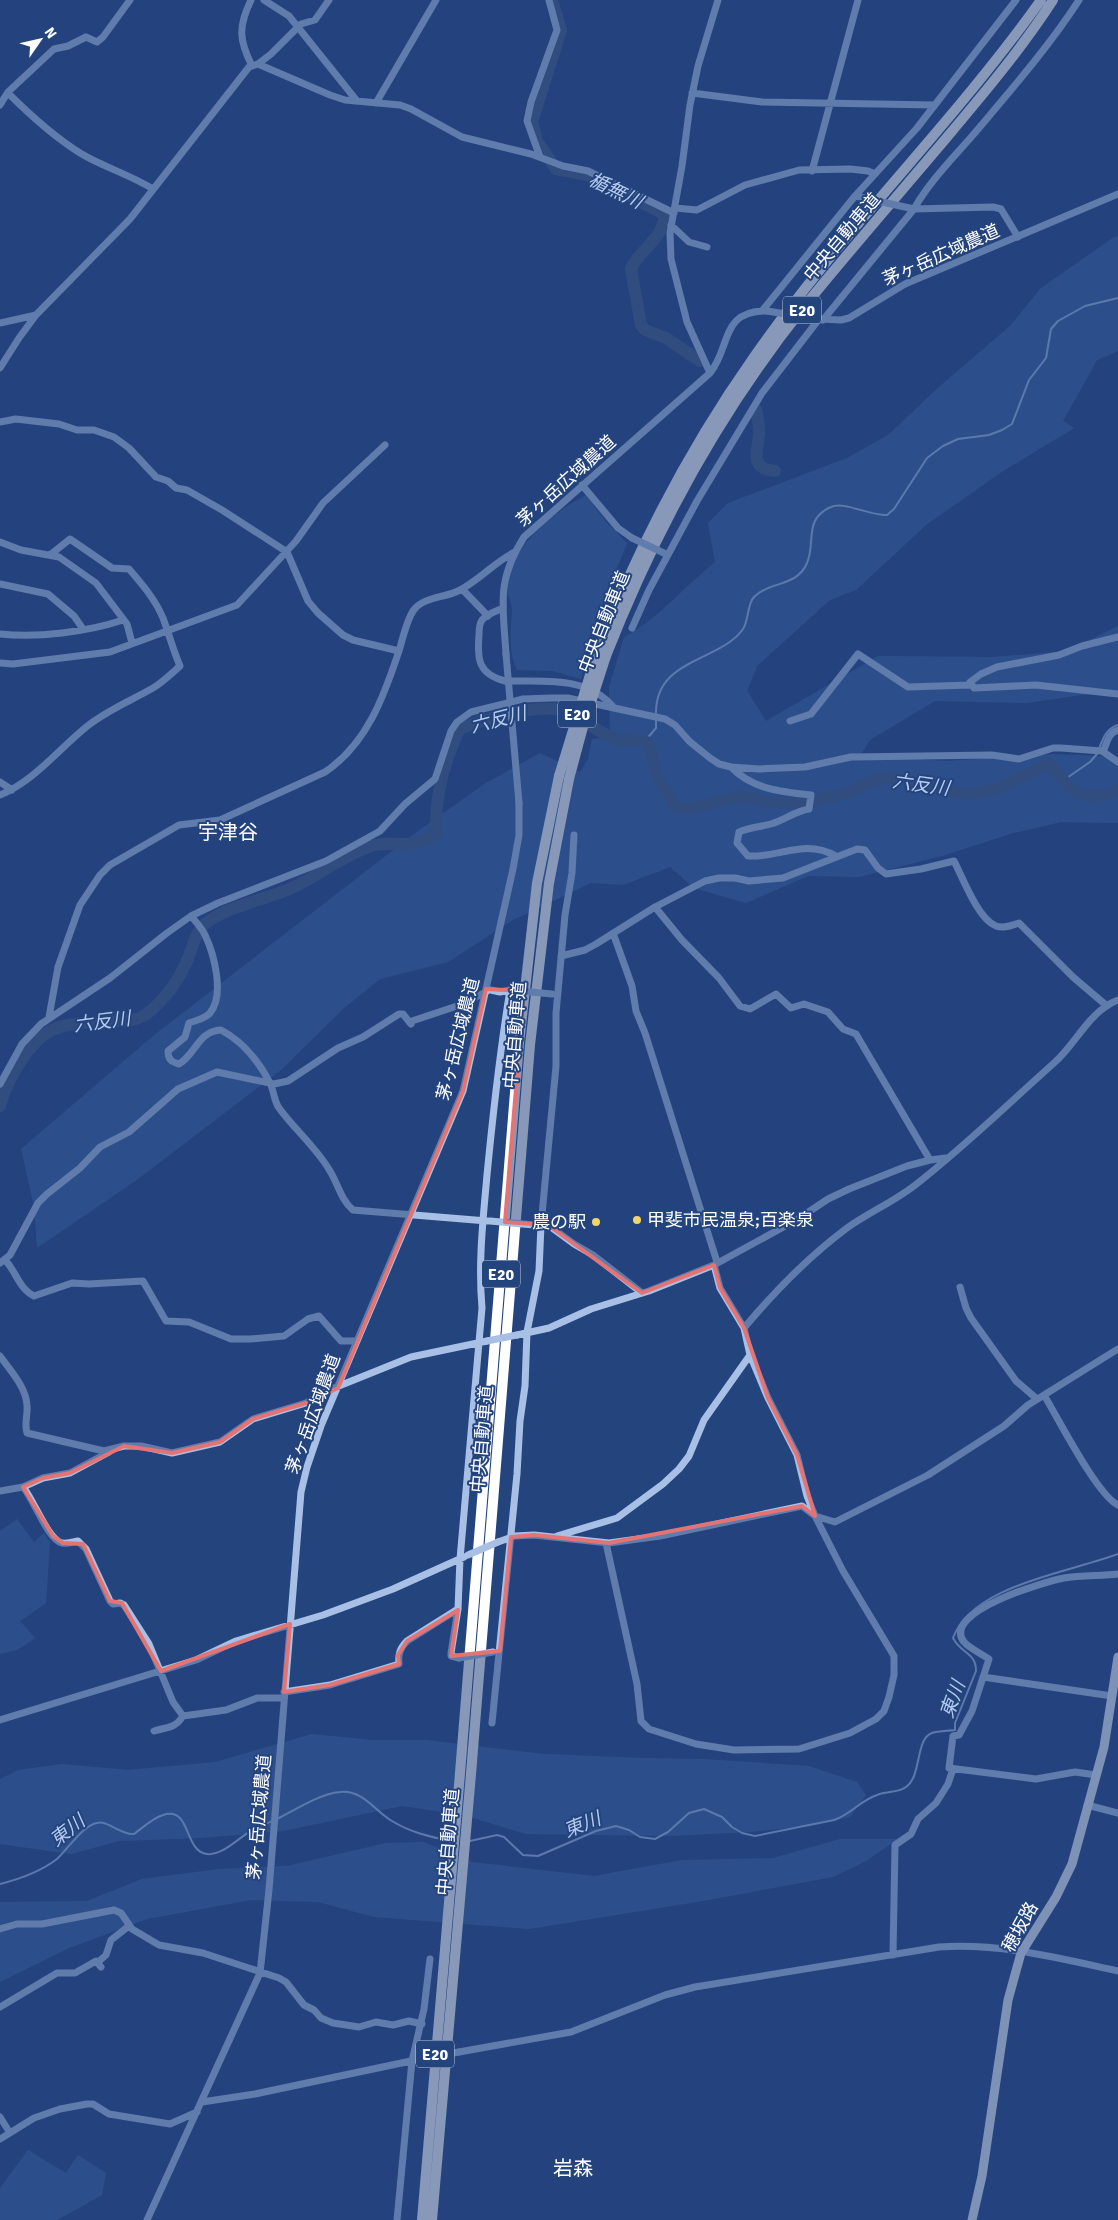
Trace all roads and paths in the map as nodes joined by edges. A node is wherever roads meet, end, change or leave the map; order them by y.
1 (130, 0) edge
2 (251, 0) edge
3 (264, 0) edge
4 (329, 0) edge
5 (436, 0) edge
6 (549, 0) edge
7 (718, 0) edge
8 (858, 0) edge
9 (1016, 0) edge
10 (1041, 0) edge
11 (1053, 0) edge
12 (1079, 0) edge
13 (298, 28) junction
14 (255, 65) junction
15 (8, 93) junction
16 (692, 93) junction
17 (357, 102) junction
18 (830, 102) junction
19 (376, 103) junction
20 (0, 105) edge
21 (934, 106) junction
22 (543, 158) junction
23 (812, 171) junction
24 (875, 174) junction
25 (153, 189) junction
26 (1118, 194) edge
27 (855, 196) junction
28 (914, 209) junction
29 (674, 210) junction
30 (671, 225) junction
31 (1018, 237) junction
32 (707, 247) dead end
33 (764, 311) junction
34 (36, 315) junction
35 (820, 319) junction
36 (0, 323) edge
37 (0, 368) edge
38 (710, 373) junction
39 (0, 422) edge
40 (386, 445) dead end
41 (582, 485) junction
42 (0, 542) edge
43 (287, 552) junction
44 (515, 552) junction
45 (667, 555) junction
46 (50, 556) junction
47 (0, 584) edge
48 (462, 589) junction
49 (503, 608) junction
50 (488, 616) junction
51 (123, 620) junction
52 (632, 628) dead end
53 (83, 629) junction
54 (166, 630) junction
55 (0, 634) edge
56 (1118, 637) edge
57 (132, 643) junction
58 (399, 651) junction
59 (602, 654) junction
60 (0, 663) edge
61 (970, 685) junction
62 (1118, 694) edge
63 (614, 708) junction
64 (790, 720) dead end
65 (1118, 730) edge
66 (1101, 751) junction
67 (1118, 762) edge
68 (731, 767) junction
69 (0, 782) edge
70 (12, 790) junction
71 (0, 795) edge
72 (574, 835) dead end
73 (836, 856) junction
74 (655, 907) junction
75 (191, 916) junction
76 (614, 933) junction
77 (561, 956) junction
78 (510, 990) junction
79 (486, 991) junction
80 (555, 995) junction
81 (1118, 1000) edge
82 (1106, 1006) junction
83 (49, 1017) junction
84 (270, 1083) junction
85 (0, 1084) edge
86 (946, 1158) junction
87 (930, 1160) junction
88 (411, 1216) junction
89 (486, 1221) junction
90 (538, 1225) junction
91 (2, 1261) edge
92 (715, 1264) junction
93 (960, 1287) dead end
94 (642, 1293) junction
95 (744, 1328) junction
96 (527, 1332) junction
97 (356, 1342) junction
98 (477, 1343) junction
99 (1118, 1349) edge
100 (750, 1355) junction
101 (0, 1356) edge
102 (338, 1388) junction
103 (1044, 1395) junction
104 (1037, 1399) junction
105 (110, 1451) junction
106 (23, 1487) junction
107 (0, 1491) edge
108 (1118, 1504) edge
109 (815, 1516) junction
110 (554, 1537) junction
111 (511, 1538) junction
112 (606, 1543) junction
113 (460, 1558) junction
114 (1118, 1574) edge
115 (458, 1610) junction
116 (290, 1624) junction
117 (497, 1651) junction
118 (1118, 1657) edge
119 (161, 1671) junction
120 (983, 1678) junction
121 (284, 1695) junction
122 (1112, 1696) junction
123 (183, 1716) junction
124 (0, 1720) edge
125 (492, 1723) dead end
126 (154, 1731) dead end
127 (953, 1769) junction
128 (1096, 1775) junction
129 (1087, 1805) junction
130 (1118, 1813) edge
131 (454, 1889) junction
132 (129, 1926) junction
133 (0, 1928) edge
134 (1023, 1950) junction
135 (893, 1954) junction
136 (430, 1959) dead end
137 (1118, 1971) edge
138 (260, 1973) junction
139 (0, 2007) edge
140 (422, 2024) junction
141 (412, 2061) junction
142 (202, 2102) junction
143 (197, 2112) junction
144 (0, 2117) edge
145 (10, 2132) junction
146 (0, 2139) edge
147 (147, 2220) edge
148 (398, 2220) edge
149 (422, 2220) edge
150 (432, 2220) edge
151 (972, 2220) edge

1 - 15 street
2 - 14 street
3 - 13 street
4 - 13 street
5 - 19 street
6 - 22 street
7 - 16 street
8 - 18 street
9 - 21 street
10 - 59 highway, 中央自動車道 / E20
11 - 59 highway, 中央自動車道 / E20
12 - 28 street
13 - 14 street
13 - 17 street
14 - 17 street
14 - 25 street
15 - 20 street
15 - 25 street
16 - 18 street
16 - 29 street
17 - 19 street
18 - 21 street
18 - 23 street
19 - 22 street
21 - 24 street
22 - 29 street
23 - 24 street
23 - 29 street
24 - 27 street
25 - 34 street
26 - 31 street, 茅ヶ岳広域農道
27 - 28 street, bridge
27 - 33 street
28 - 31 street
28 - 35 street
29 - 30 street
30 - 32 street
30 - 38 street
31 - 35 street, 茅ヶ岳広域農道
33 - 35 street, 茅ヶ岳広域農道, bridge
33 - 38 street, 茅ヶ岳広域農道
34 - 36 street
34 - 37 street
35 - 45 street
38 - 41 street, 茅ヶ岳広域農道
39 - 43 street
40 - 43 street
41 - 44 street, 茅ヶ岳広域農道
41 - 45 street, bridge
42 - 46 street
43 - 54 street
43 - 58 street
44 - 48 street
44 - 49 street, 茅ヶ岳広域農道
45 - 52 street
46 - 51 street
46 - 54 street
47 - 53 street
48 - 50 street
48 - 58 street
49 - 50 street
49 - 79 street, 茅ヶ岳広域農道, bridge
50 - 63 street
51 - 53 street
51 - 57 street
53 - 55 street
54 - 57 street
54 - 70 street
56 - 61 street
57 - 60 street
58 - 83 street
59 - 131 highway, 中央自動車道 / E20, bridge
61 - 62 street
61 - 64 street
63 - 68 street
63 - 75 street
65 - 66 street
66 - 67 street
66 - 68 street
68 - 73 street
69 - 70 street
70 - 71 street
72 - 77 street
73 - 74 street
73 - 82 street
74 - 76 street
74 - 87 street
75 - 83 street
75 - 84 street
76 - 77 street
76 - 92 street
77 - 80 street
78 - 79 street
78 - 80 street, bridge
78 - 89 street
79 - 84 street
79 - 88 street, 茅ヶ岳広域農道
80 - 90 street
81 - 82 street
82 - 86 street
83 - 85 street
84 - 88 street
84 - 91 street
86 - 87 street
86 - 95 street
87 - 92 street
88 - 89 street
88 - 97 street, 茅ヶ岳広域農道
89 - 90 street, bridge
89 - 98 street
90 - 94 street
90 - 96 street
91 - 97 street
92 - 94 street
92 - 95 street
93 - 104 street
94 - 96 street
95 - 100 street
96 - 98 street, bridge
96 - 111 street
97 - 102 street, 茅ヶ岳広域農道
98 - 102 street
98 - 113 street
99 - 103 street
100 - 109 street
100 - 110 street
101 - 105 street
102 - 105 street
102 - 116 street, 茅ヶ岳広域農道
103 - 104 street
103 - 108 street
104 - 109 street
105 - 106 street
106 - 107 street
106 - 119 street
109 - 112 street
109 - 112 street
110 - 111 street
110 - 112 street
111 - 113 street, bridge
111 - 117 street
113 - 115 street
113 - 116 street
114 - 120 street
115 - 117 street, bridge
115 - 121 street
116 - 119 street
116 - 121 street, 茅ヶ岳広域農道
117 - 125 street
118 - 122 main road, 穂坂路
119 - 123 street
119 - 124 street
120 - 122 street
120 - 127 street
121 - 123 street
121 - 138 street, 茅ヶ岳広域農道
122 - 128 main road, 穂坂路
123 - 126 street
127 - 128 street
127 - 135 street
128 - 129 main road, 穂坂路
129 - 130 street
129 - 134 main road, 穂坂路
131 - 149 highway, 中央自動車道 / E20
131 - 150 highway, 中央自動車道 / E20
132 - 133 street
132 - 138 street
132 - 139 street
134 - 135 street
134 - 137 street
134 - 151 main road, 穂坂路
135 - 141 street, bridge
136 - 140 street
138 - 140 street
138 - 142 street, 茅ヶ岳広域農道
140 - 141 street
141 - 142 street
141 - 148 street
142 - 143 street, 茅ヶ岳広域農道
143 - 145 street
143 - 147 street, 茅ヶ岳広域農道
144 - 145 street
145 - 146 street

